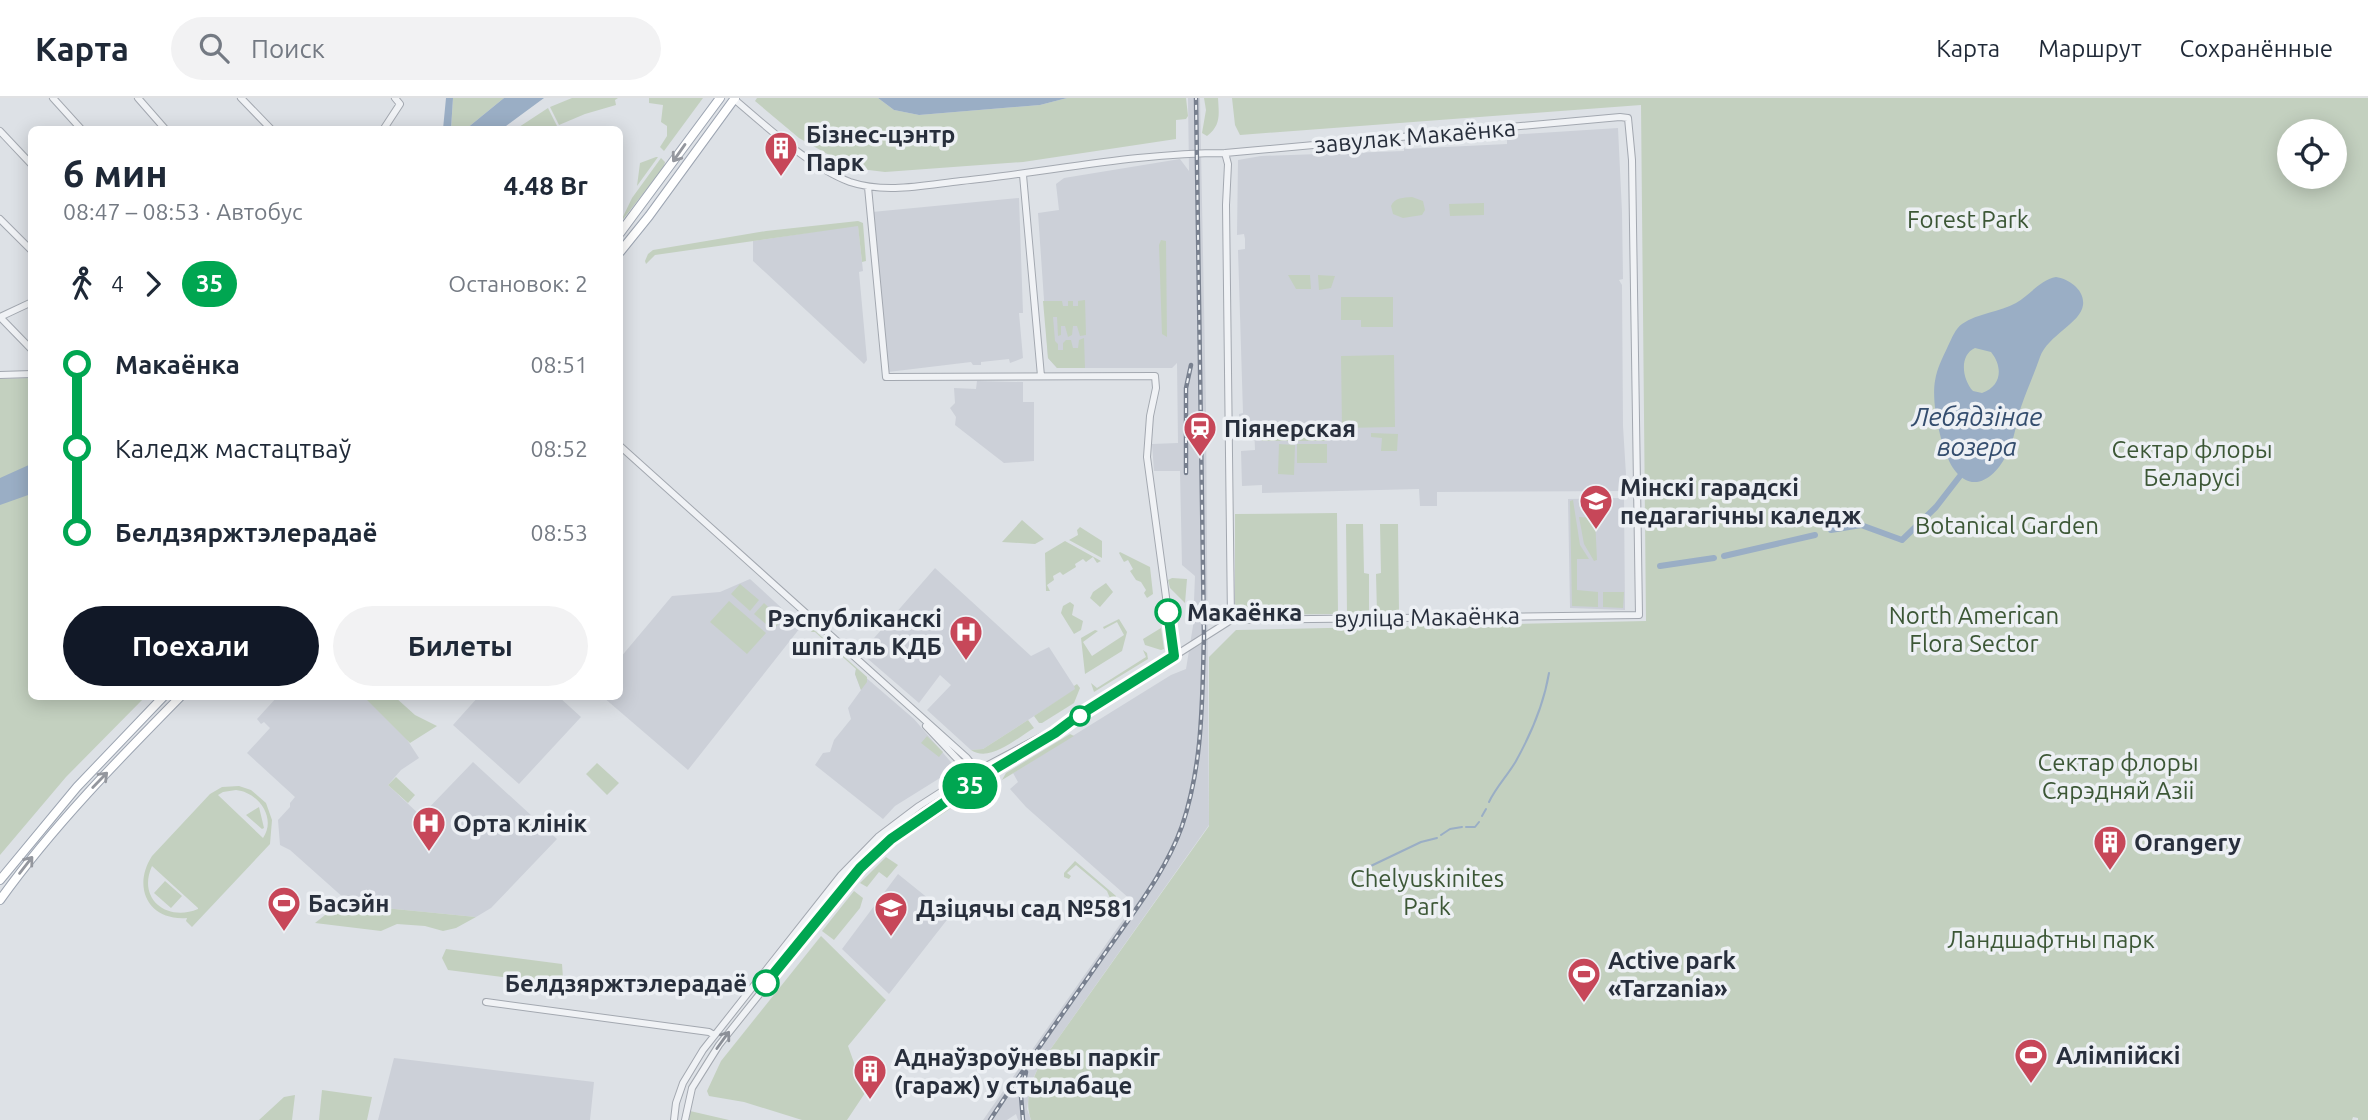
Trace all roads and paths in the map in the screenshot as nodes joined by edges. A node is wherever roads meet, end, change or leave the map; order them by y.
1 (53, 98) edge
2 (138, 98) edge
3 (242, 98) edge
4 (395, 98) edge
5 (720, 98) edge
6 (734, 98) edge
7 (78, 126) edge
8 (162, 126) edge
9 (268, 126) edge
10 (386, 126) edge
11 (0, 131) edge
12 (1225, 152) junction
13 (28, 161) edge
14 (1023, 175) junction
15 (868, 187) junction
16 (0, 219) edge
17 (623, 229) edge
18 (28, 247) edge
19 (623, 248) edge
20 (28, 304) edge
21 (0, 317) edge
22 (28, 347) edge
23 (0, 374) edge
24 (28, 374) edge
25 (1041, 376) junction
26 (623, 449) edge
27 (1639, 615) joint
28 (1231, 620) junction
29 (1174, 656) junction
30 (160, 700) edge
31 (177, 700) edge
32 (1075, 718) junction
33 (976, 770) junction
34 (983, 776) junction
35 (45, 823) junction
36 (54, 831) junction
37 (841, 875) junction
38 (0, 880) edge
39 (850, 881) junction
40 (0, 900) edge
41 (486, 1002) dead end
42 (715, 1035) junction
43 (678, 1097) junction
44 (689, 1099) junction
45 (674, 1120) edge
46 (685, 1120) edge

1 - 7 street
2 - 8 street
3 - 9 street
4 - 10 street
5 -> 17 main road
6 - 15 street, завулак Макаёнка
6 - 19 main road
11 - 13 street
12 - 14 street, завулак Макаёнка
12 - 27 street, завулак Макаёнка
12 - 28 street
14 - 15 street, завулак Макаёнка
14 - 25 street
15 - 25 street
16 - 18 street
20 - 21 street
21 - 22 street
23 - 24 street
25 - 29 street
26 - 33 street
27 - 28 street, вуліца Макаёнка
28 - 29 street
29 - 32 street
30 - 35 main road
36 -> 31 main road
32 - 33 street
32 - 34 street
33 - 34 street
33 - 37 street
34 - 39 street
35 - 36 main road
35 - 38 main road
40 -> 36 main road
37 - 39 street
37 - 42 street
44 -> 39 street
41 - 42 street
42 - 43 street
43 - 44 street
43 - 45 street
44 - 46 street

